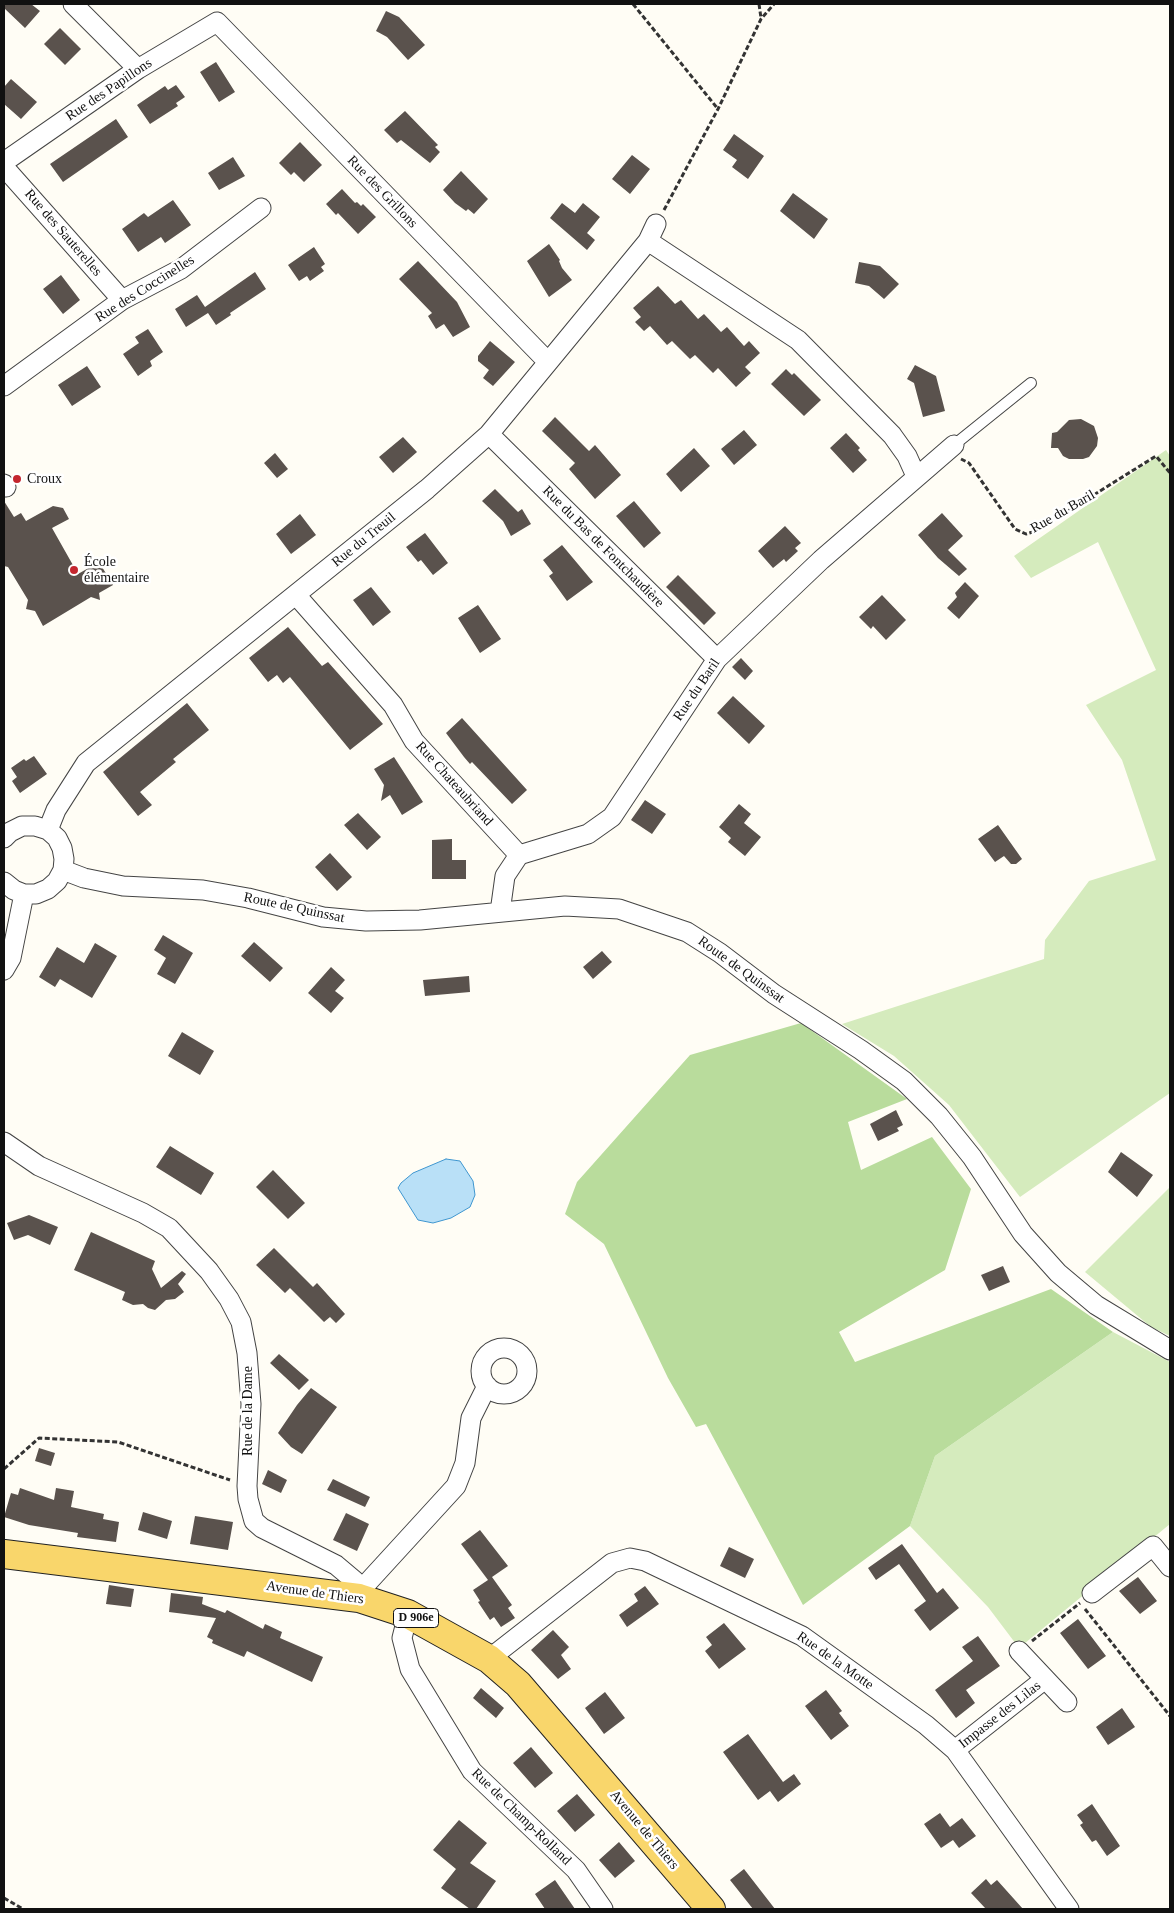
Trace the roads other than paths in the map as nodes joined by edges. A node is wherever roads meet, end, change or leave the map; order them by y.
1 (72, 4) edge
2 (217, 22) joint
3 (138, 69) junction
4 (4, 162) edge
5 (4, 167) edge
6 (261, 208) dead end
7 (656, 224) road end
8 (648, 241) junction
9 (122, 300) junction
10 (548, 362) junction
11 (1031, 383) dead end
12 (4, 386) edge
13 (489, 434) junction
14 (950, 448) joint
15 (916, 476) junction
16 (296, 595) junction
17 (717, 659) junction
18 (6, 829) edge
19 (48, 830) junction
20 (519, 855) junction
21 (63, 870) junction
22 (4, 882) edge
23 (24, 894) junction
24 (500, 912) junction
25 (4, 970) edge
26 (4, 1142) edge
27 (1170, 1350) edge
28 (487, 1386) dead end
29 (4, 1554) edge
30 (1170, 1567) edge
31 (359, 1595) junction
32 (1086, 1598) road end
33 (408, 1614) junction
34 (1019, 1651) road end
35 (489, 1659) junction
36 (1045, 1679) junction
37 (1067, 1702) dead end
38 (955, 1750) junction
39 (603, 1909) edge
40 (711, 1909) edge
41 (1069, 1909) edge

1 - 3 street
2 - 3 street, Rue des Papillons
2 - 10 street, Rue des Grillons
3 - 4 street, Rue des Papillons
5 - 9 street, Rue des Sauterelles
6 - 9 street, Rue des Coccinelles
7 - 8 street, Rue du Treuil
8 - 10 street, Rue du Treuil
8 - 15 street
9 - 12 street, Rue des Coccinelles
10 - 13 street, Rue du Treuil
11 - 14 lane
13 - 16 street, Rue du Treuil
13 - 17 street, Rue du Bas de Fontchaudière
14 - 15 street, Rue du Baril
15 - 17 street, Rue du Baril
16 - 19 street, Rue du Treuil
16 - 20 street, Rue Chateaubriand
17 - 20 street, Rue du Baril
18 - 19 street
19 - 21 street
20 - 24 street
21 - 23 street
21 - 24 street, Route de Quinssat
22 - 23 street
23 - 25 street
24 - 27 street, Route de Quinssat
26 - 31 street, Rue de la Dame
28 - 31 street
29 - 31 main road, Avenue de Thiers / D 906e
30 - 32 street
31 - 33 main road, Avenue de Thiers / D 906e
33 - 35 main road, Avenue de Thiers / D 906e
33 - 39 street, Rue de Champ-Rolland
34 - 36 street, Impasse des Lilas
35 - 38 street, Rue de la Motte
35 - 40 main road, Avenue de Thiers / D 906e
36 - 37 street, Impasse des Lilas
36 - 38 street, Impasse des Lilas
38 - 41 street, Rue de la Motte

